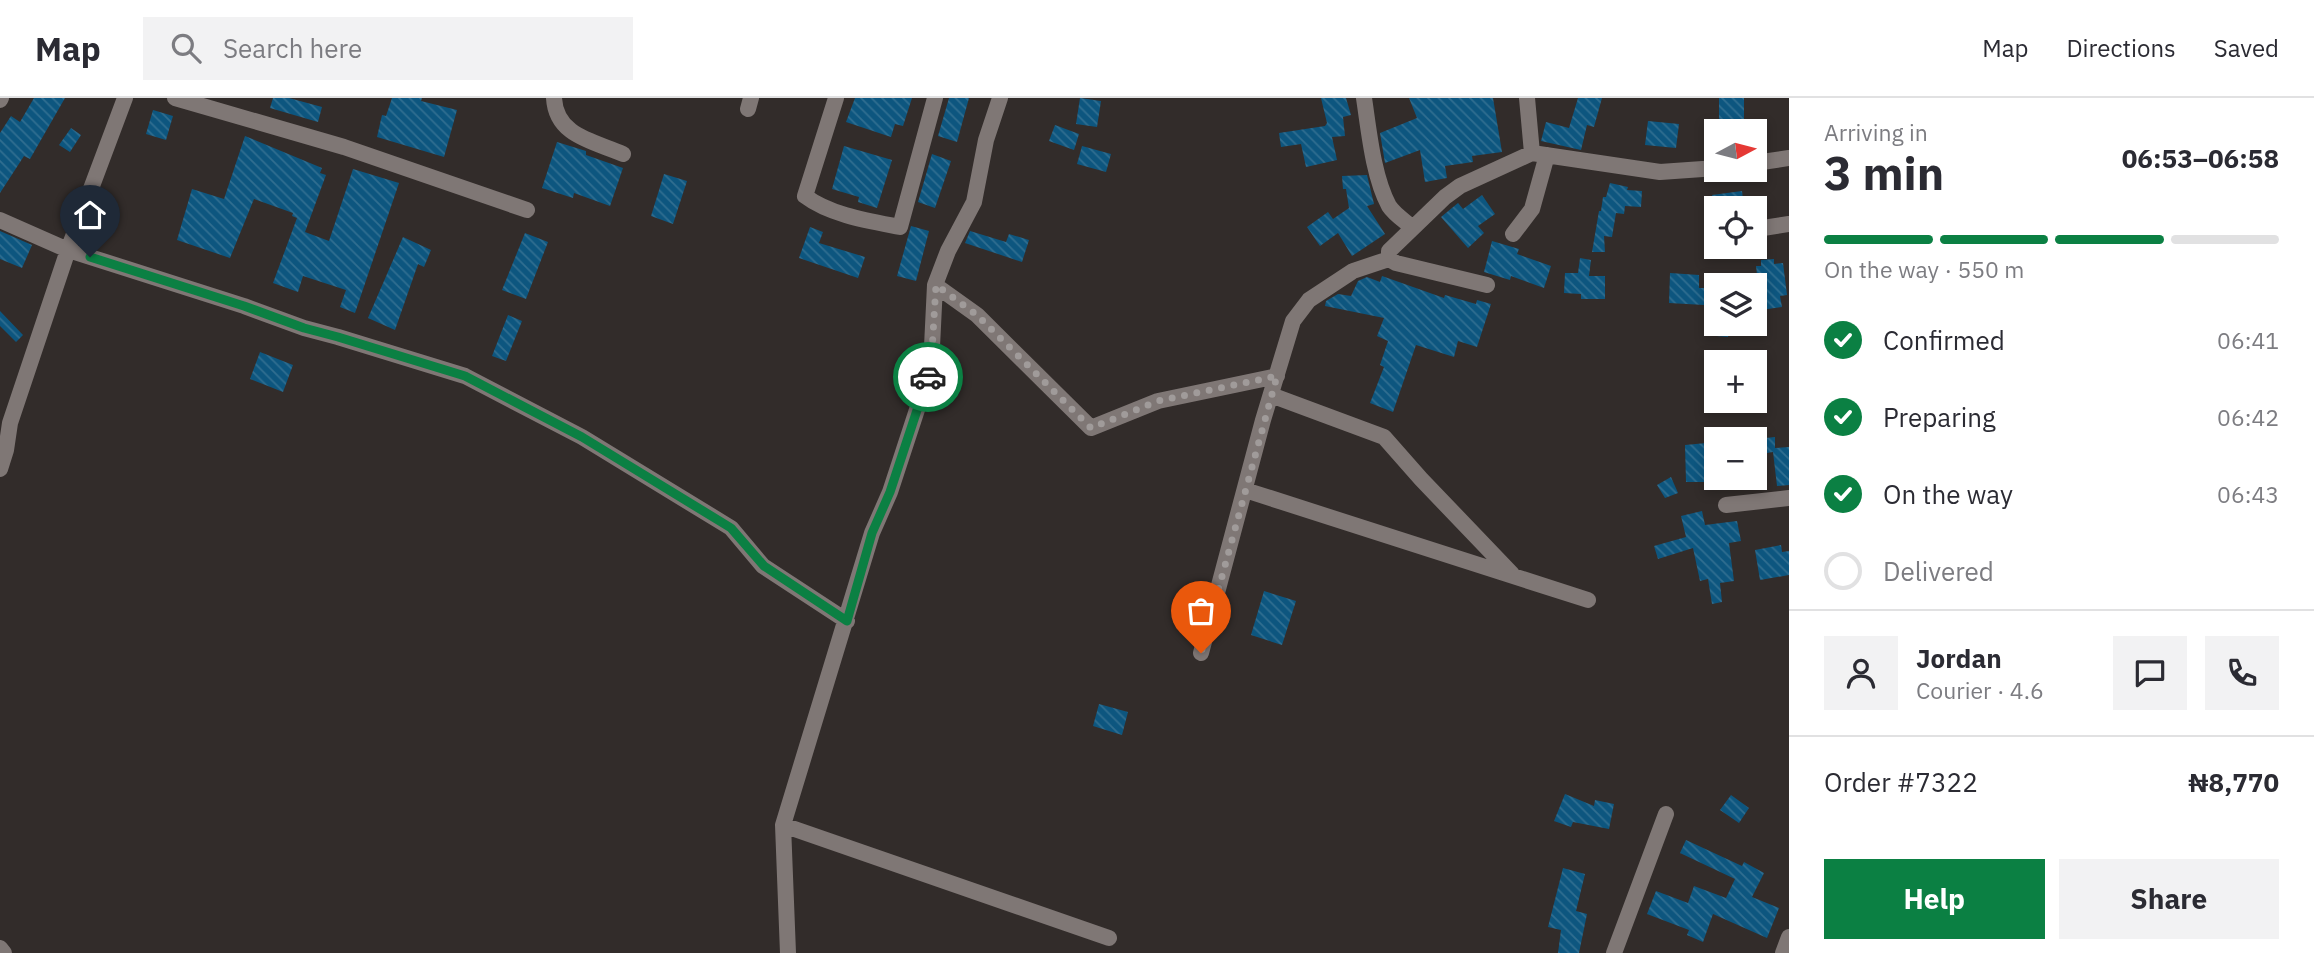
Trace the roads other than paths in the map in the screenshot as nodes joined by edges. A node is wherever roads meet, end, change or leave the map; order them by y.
1 (125, 98) edge
2 (175, 98) edge
3 (554, 98) edge
4 (836, 98) edge
5 (935, 98) edge
6 (1000, 98) edge
7 (1364, 98) edge
8 (1527, 98) edge
9 (623, 154) dead end
10 (1539, 154) junction
11 (1789, 158) edge
12 (1768, 161) edge
13 (1704, 169) edge
14 (527, 210) dead end
15 (0, 220) edge
16 (1789, 224) edge
17 (1767, 227) edge
18 (1413, 228) junction
19 (1513, 234) dead end
20 (68, 250) junction
21 (1389, 259) junction
22 (936, 285) junction
23 (1488, 285) dead end
24 (1277, 376) junction
25 (1271, 396) junction
26 (0, 469) edge
27 (1245, 490) junction
28 (1789, 498) edge
29 (1726, 505) dead end
30 (1514, 576) junction
31 (1588, 600) dead end
32 (847, 621) junction
33 (1201, 653) dead end
34 (1666, 814) dead end
35 (783, 825) junction
36 (1789, 937) edge
37 (1109, 938) dead end
38 (0, 948) edge
39 (4, 953) edge
40 (788, 953) edge
41 (1614, 953) edge
42 (1783, 953) edge

1 - 20 street
2 - 14 street
3 - 9 street
4 - 5 street
6 - 22 street
7 - 18 street
8 - 10 street
10 - 13 street
10 - 18 street
10 - 19 street
11 - 12 street
15 - 20 street
16 - 17 street
18 - 21 street
20 - 26 street
20 - 32 street
21 - 23 street
21 - 24 street
22 - 24 street
22 - 32 street
24 - 25 street
25 - 27 street
25 - 30 street
27 - 30 street
27 - 33 street
28 - 29 street
30 - 31 street
32 - 35 street
34 - 41 street
35 - 37 street
35 - 40 street
36 - 42 street
38 - 39 street

